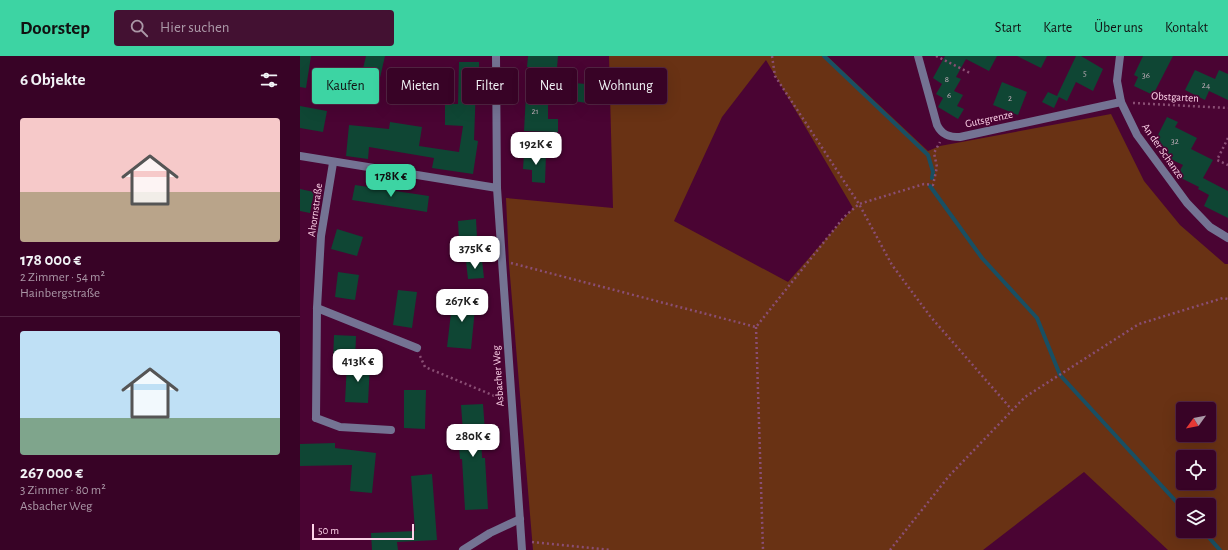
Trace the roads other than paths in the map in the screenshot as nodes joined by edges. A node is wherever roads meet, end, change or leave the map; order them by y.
1 (496, 56) edge
2 (918, 56) edge
3 (1120, 56) edge
4 (1121, 102) junction
5 (300, 156) edge
6 (333, 163) junction
7 (497, 188) junction
8 (1228, 238) edge
9 (317, 308) junction
10 (417, 348) road end
11 (391, 430) dead end
12 (520, 519) junction
13 (463, 550) edge
14 (522, 550) edge

1 - 7 street, Asbacher Weg
2 - 4 street, Gutsgrenze
3 - 4 street, An der Schanze
4 - 8 street, An der Schanze
5 - 6 street
6 - 7 street
6 - 9 street, Ahornstraße
7 - 12 street, Asbacher Weg
9 - 10 street
9 - 11 street, Ahornstraße
12 - 13 street
12 - 14 street, Asbacher Weg

